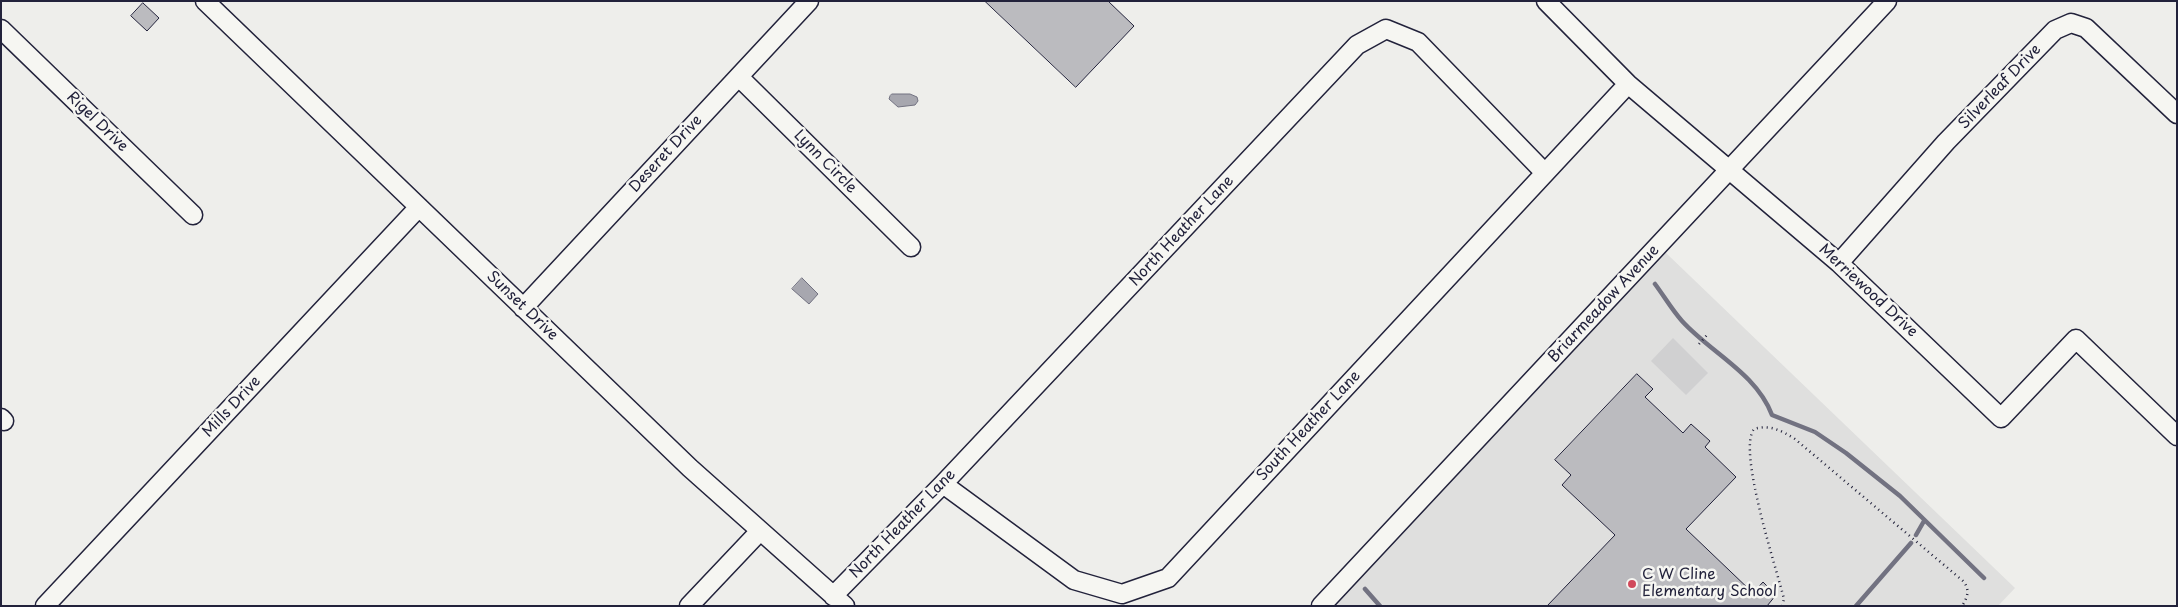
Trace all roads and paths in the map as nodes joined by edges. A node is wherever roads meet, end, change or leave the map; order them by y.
1 (205, 1) edge
2 (809, 1) edge
3 (1546, 1) edge
4 (1887, 1) edge
5 (1, 29) edge
6 (739, 77) junction
7 (1628, 84) junction
8 (2177, 114) edge
9 (1730, 169) junction
10 (1545, 173) junction
11 (419, 207) junction
12 (193, 216) dead end
13 (912, 247) dead end
14 (1839, 263) junction
15 (523, 308) junction
16 (1707, 335) dead end
17 (1699, 344) dead end
18 (2177, 436) edge
19 (943, 484) junction
20 (760, 531) junction
21 (839, 601) edge
22 (45, 606) edge
23 (689, 606) edge
24 (1321, 606) edge
25 (1782, 606) edge
26 (1962, 606) edge

1 - 11 street, Sunset Drive
2 - 6 street, Deseret Drive
3 - 7 street, Merriewood Drive
4 - 9 street, Briarmeadow Avenue
5 - 12 street, Rigel Drive
6 - 13 street, Lynn Circle
6 - 15 street, Deseret Drive
7 - 9 street, Merriewood Drive
7 - 10 street, South Heather Lane
8 - 14 street, Silverleaf Drive
9 - 14 street, Merriewood Drive
9 - 24 street, Briarmeadow Avenue
10 - 19 street, South Heather Lane
10 - 19 street, North Heather Lane
11 - 15 street, Sunset Drive
11 - 22 street, Mills Drive
14 - 18 street, Merriewood Drive
15 - 20 street, Sunset Drive
16 - 17 path
19 - 21 street, North Heather Lane
20 - 21 street, Sunset Drive
20 - 23 street
25 - 26 path

